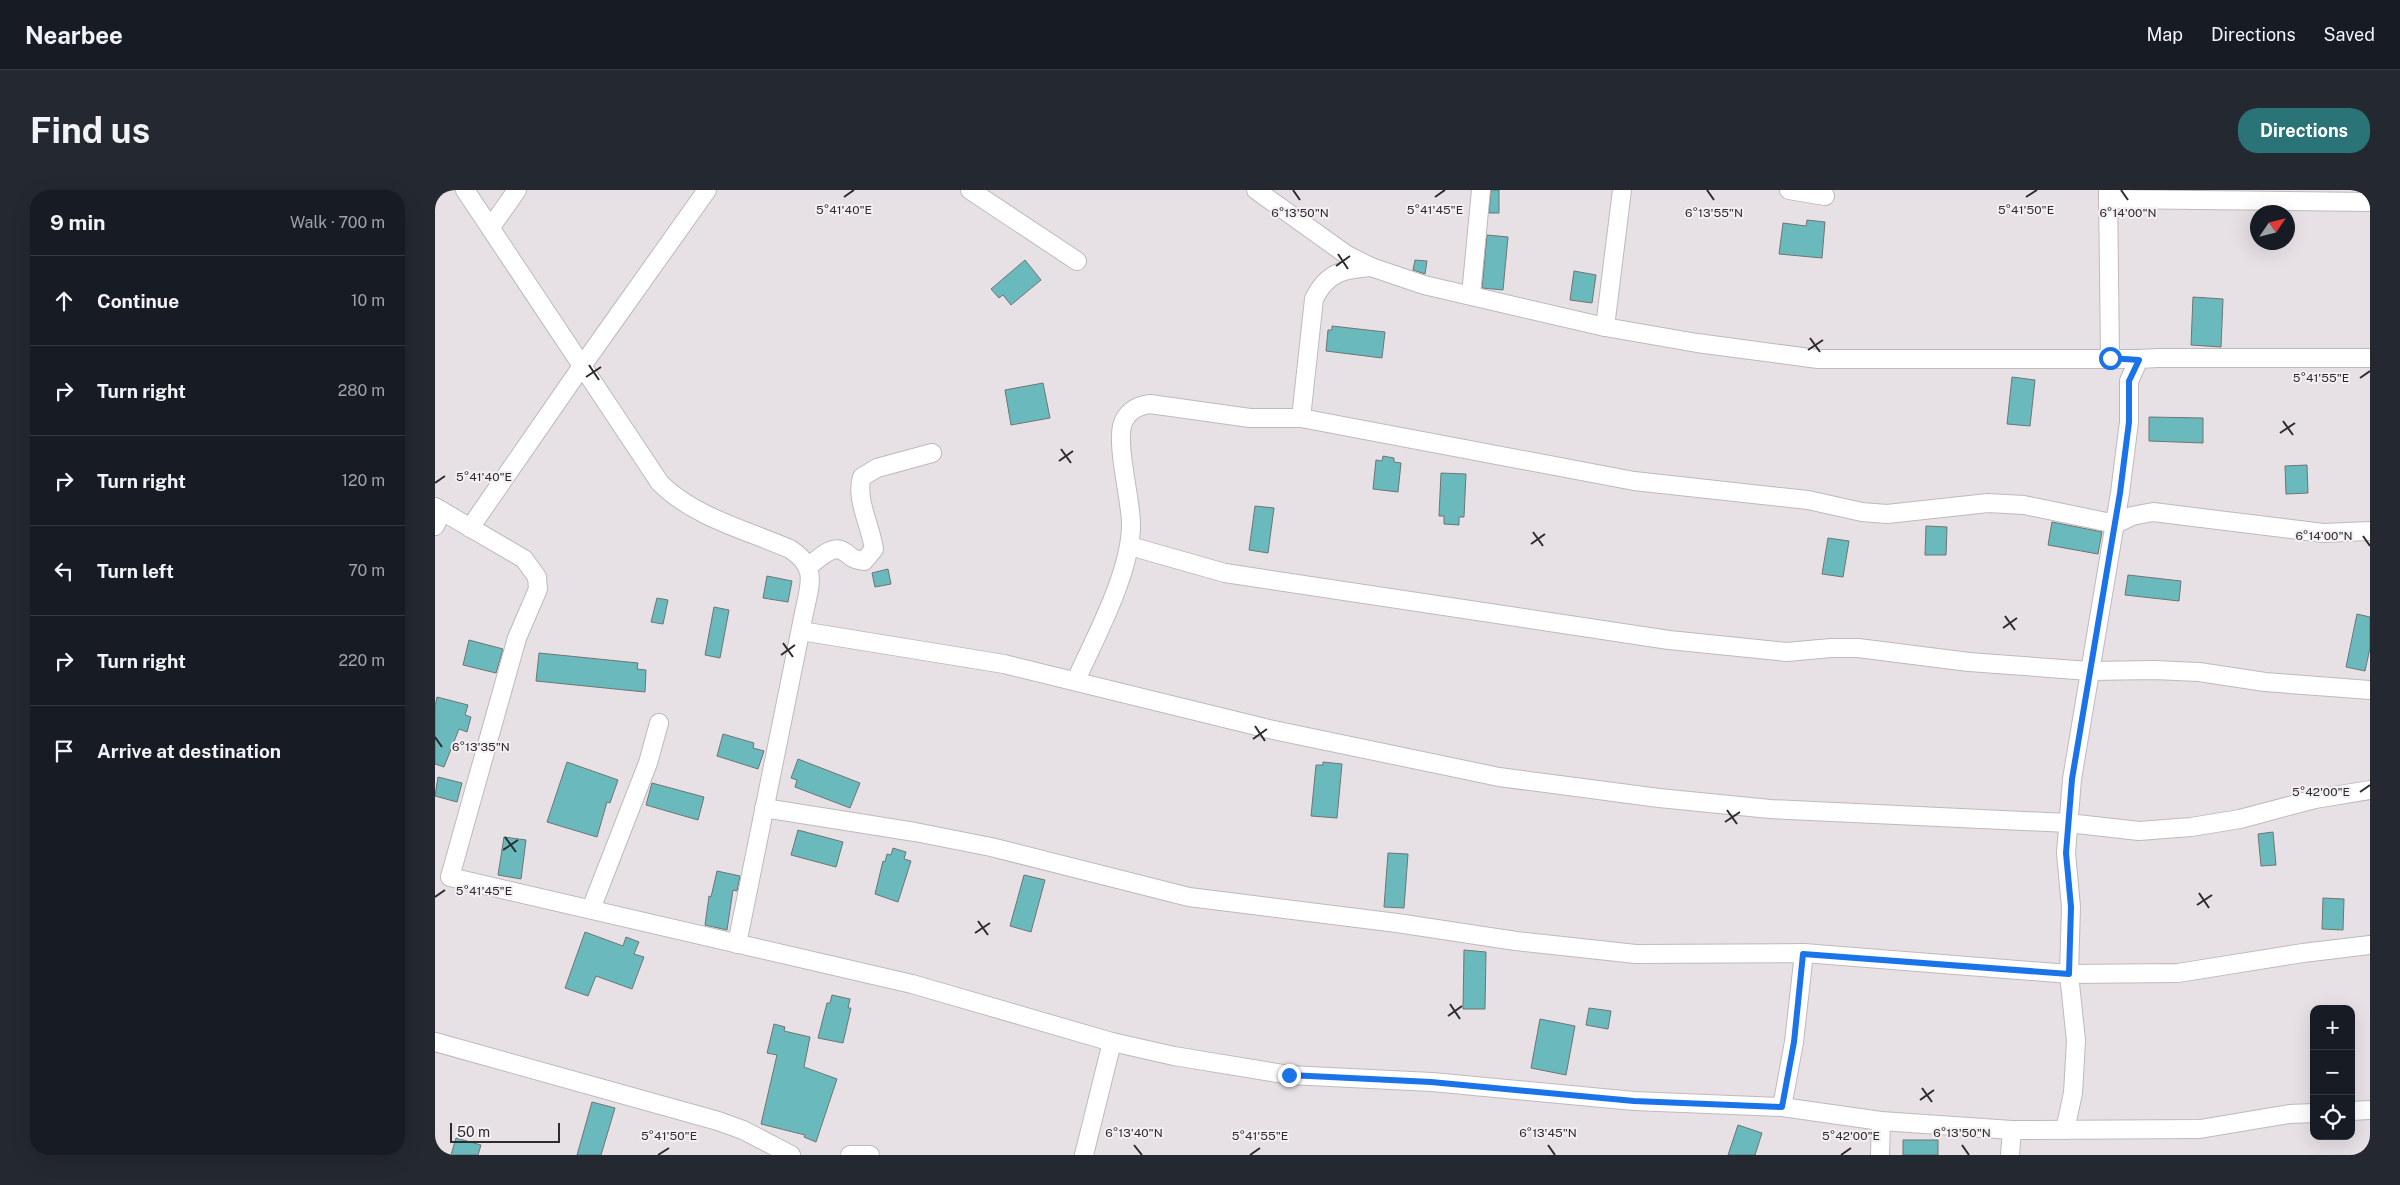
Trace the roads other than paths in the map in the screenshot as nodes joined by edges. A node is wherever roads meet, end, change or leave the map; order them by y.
1 (465, 190) edge
2 (517, 190) edge
3 (707, 190) edge
4 (970, 190) edge
5 (1256, 190) edge
6 (1481, 190) edge
7 (1622, 190) edge
8 (1789, 190) edge
9 (2108, 194) edge
10 (1825, 196) dead end
11 (2370, 202) edge
12 (491, 227) junction
13 (1077, 261) dead end
14 (1371, 266) junction
15 (1471, 295) junction
16 (1605, 327) junction
17 (2110, 358) junction
18 (2370, 358) edge
19 (2139, 360) junction
20 (582, 366) junction
21 (1301, 418) junction
22 (932, 453) dead end
23 (437, 515) edge
24 (2116, 524) junction
25 (470, 528) junction
26 (2370, 531) edge
27 (1130, 546) junction
28 (809, 566) junction
29 (801, 631) junction
30 (2090, 671) junction
31 (1077, 680) junction
32 (2370, 690) edge
33 (659, 724) dead end
34 (2370, 790) edge
35 (765, 808) junction
36 (2068, 823) junction
37 (442, 875) edge
38 (591, 909) junction
39 (737, 944) junction
40 (2370, 945) edge
41 (1803, 954) junction
42 (2069, 974) junction
43 (435, 1042) edge
44 (1112, 1042) junction
45 (1782, 1107) junction
46 (2370, 1110) edge
47 (2355, 1111) edge
48 (2310, 1113) edge
49 (1881, 1121) junction
50 (2012, 1130) junction
51 (2065, 1130) junction
52 (791, 1155) edge
53 (850, 1155) edge
54 (870, 1155) edge
55 (1084, 1155) edge
56 (1880, 1155) edge
57 (2010, 1155) edge

1 - 12 street
2 - 12 street
3 - 20 street
4 - 13 street
5 - 14 street
6 - 15 street
7 - 16 street
8 - 10 street
9 - 11 street
9 - 17 street
12 - 20 street
14 - 15 street
14 - 21 street
15 - 16 street
16 - 17 street
17 - 19 street
18 - 19 street
19 - 24 street
20 - 25 street
20 - 28 street
21 - 24 street
21 - 27 street
22 - 28 street
23 - 25 street
24 - 26 street
24 - 30 street
25 - 37 street
27 - 30 street
27 - 31 street
28 - 29 street
29 - 31 street
29 - 35 street
30 - 32 street
30 - 36 street
31 - 36 street
33 - 38 street
34 - 36 street
35 - 39 street
35 - 41 street
36 - 42 street
37 - 38 street
38 - 39 street
39 - 44 street
40 - 42 street
41 - 42 street
41 - 45 street
42 - 51 street
43 - 52 street
44 - 45 street
44 - 55 street
45 - 49 street
46 - 47 street
48 - 51 street
49 - 50 street
49 - 56 street
50 - 51 street
50 - 57 street
53 - 54 street

